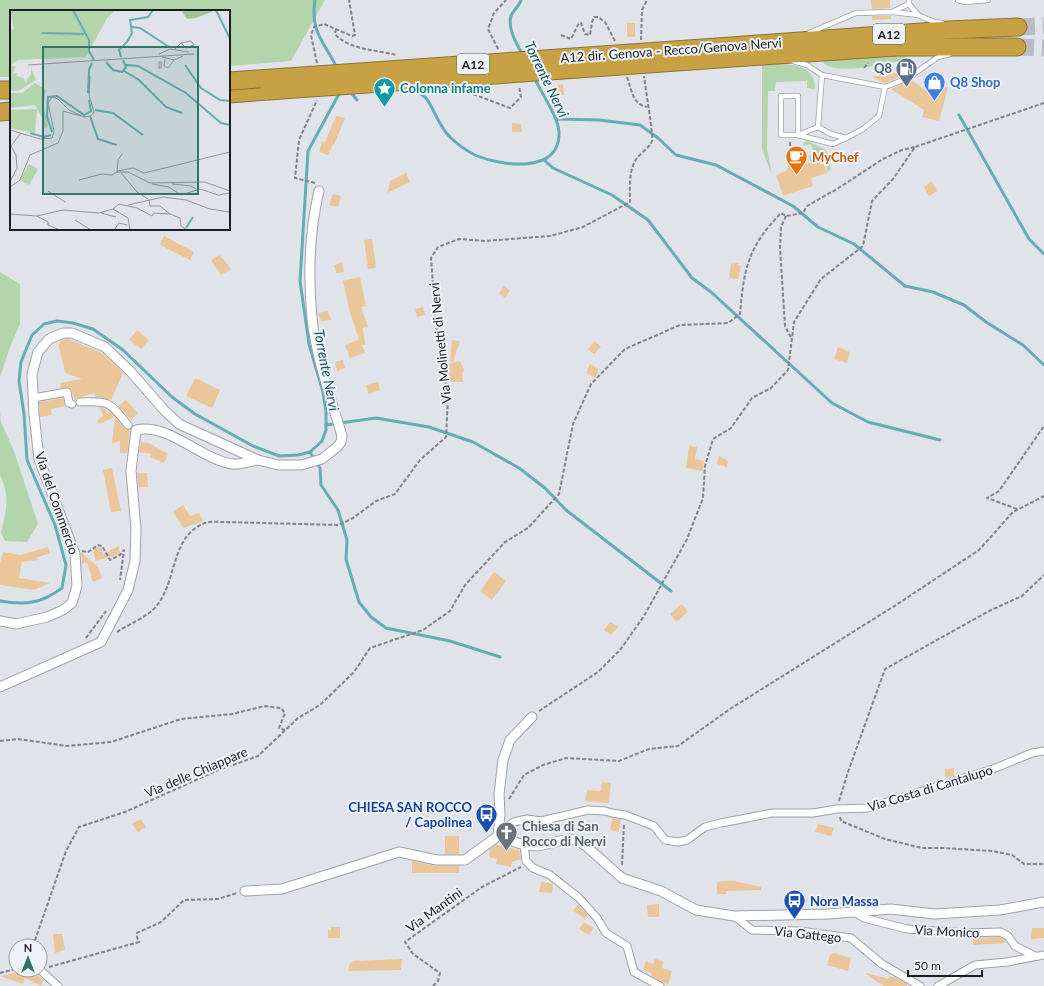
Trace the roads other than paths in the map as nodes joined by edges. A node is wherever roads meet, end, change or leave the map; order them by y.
1 (958, 0) edge
2 (988, 0) edge
3 (909, 2) edge
4 (892, 12) junction
5 (918, 15) junction
6 (1018, 27) tunnel mouth
7 (984, 28) junction
8 (807, 34) dead end
9 (800, 36) dead end
10 (779, 42) junction
11 (994, 46) junction
12 (1017, 47) tunnel mouth
13 (761, 50) junction
14 (959, 53) dead end
15 (953, 54) dead end
16 (822, 75) junction
17 (230, 81) edge
18 (884, 87) junction
19 (230, 94) edge
20 (10, 111) edge
21 (0, 112) edge
22 (818, 127) junction
23 (798, 135) junction
24 (846, 138) junction
25 (319, 191) dead end
26 (33, 398) junction
27 (80, 402) dead end
28 (72, 404) dead end
29 (128, 425) dead end
30 (258, 460) junction
31 (0, 621) edge
32 (0, 688) edge
33 (532, 716) road end
34 (1044, 751) edge
35 (498, 834) junction
36 (524, 845) junction
37 (245, 891) road end
38 (1044, 902) edge
39 (854, 912) junction
40 (734, 916) junction
41 (1044, 955) edge
42 (1036, 956) junction
43 (48, 975) edge
44 (58, 986) edge
45 (660, 986) edge
46 (920, 986) edge
47 (938, 986) edge

1 - 2 lane
3 - 4 lane
3 - 5 lane
4 - 5 lane
4 - 8 lane
5 - 7 lane
6 - 7 highway, A12 dir. Genova - Recco/Genova Nervi / A12
7 - 10 highway, A12 dir. Genova - Recco/Genova Nervi / A12
9 - 10 lane
10 - 13 highway, A12 dir. Genova - Recco/Genova Nervi / A12
11 - 12 highway, A12
11 - 13 highway, A12
11 - 14 lane
13 - 16 lane
13 - 17 highway, A12 dir. Genova - Recco/Genova Nervi / A12, bridge
13 - 19 highway, A12, bridge
15 - 18 lane
16 - 18 lane
16 - 22 lane
18 - 24 lane
20 - 21 highway
22 - 23 lane
22 - 24 lane
23 - 23 lane
23 - 24 lane
25 - 30 street, Via del Commercio
26 - 28 street
26 - 30 street, Via del Commercio
26 - 31 street, Via del Commercio
27 - 29 street
30 - 32 street
33 - 35 street
34 - 35 street, Via Costa di Cantalupo
35 - 36 street
35 - 37 street
36 - 40 street
36 - 45 street
38 - 39 street
39 - 40 street
39 - 42 street, Via Monico
40 - 46 street, Via Gattego
41 - 42 street
42 - 47 street
43 - 44 street

